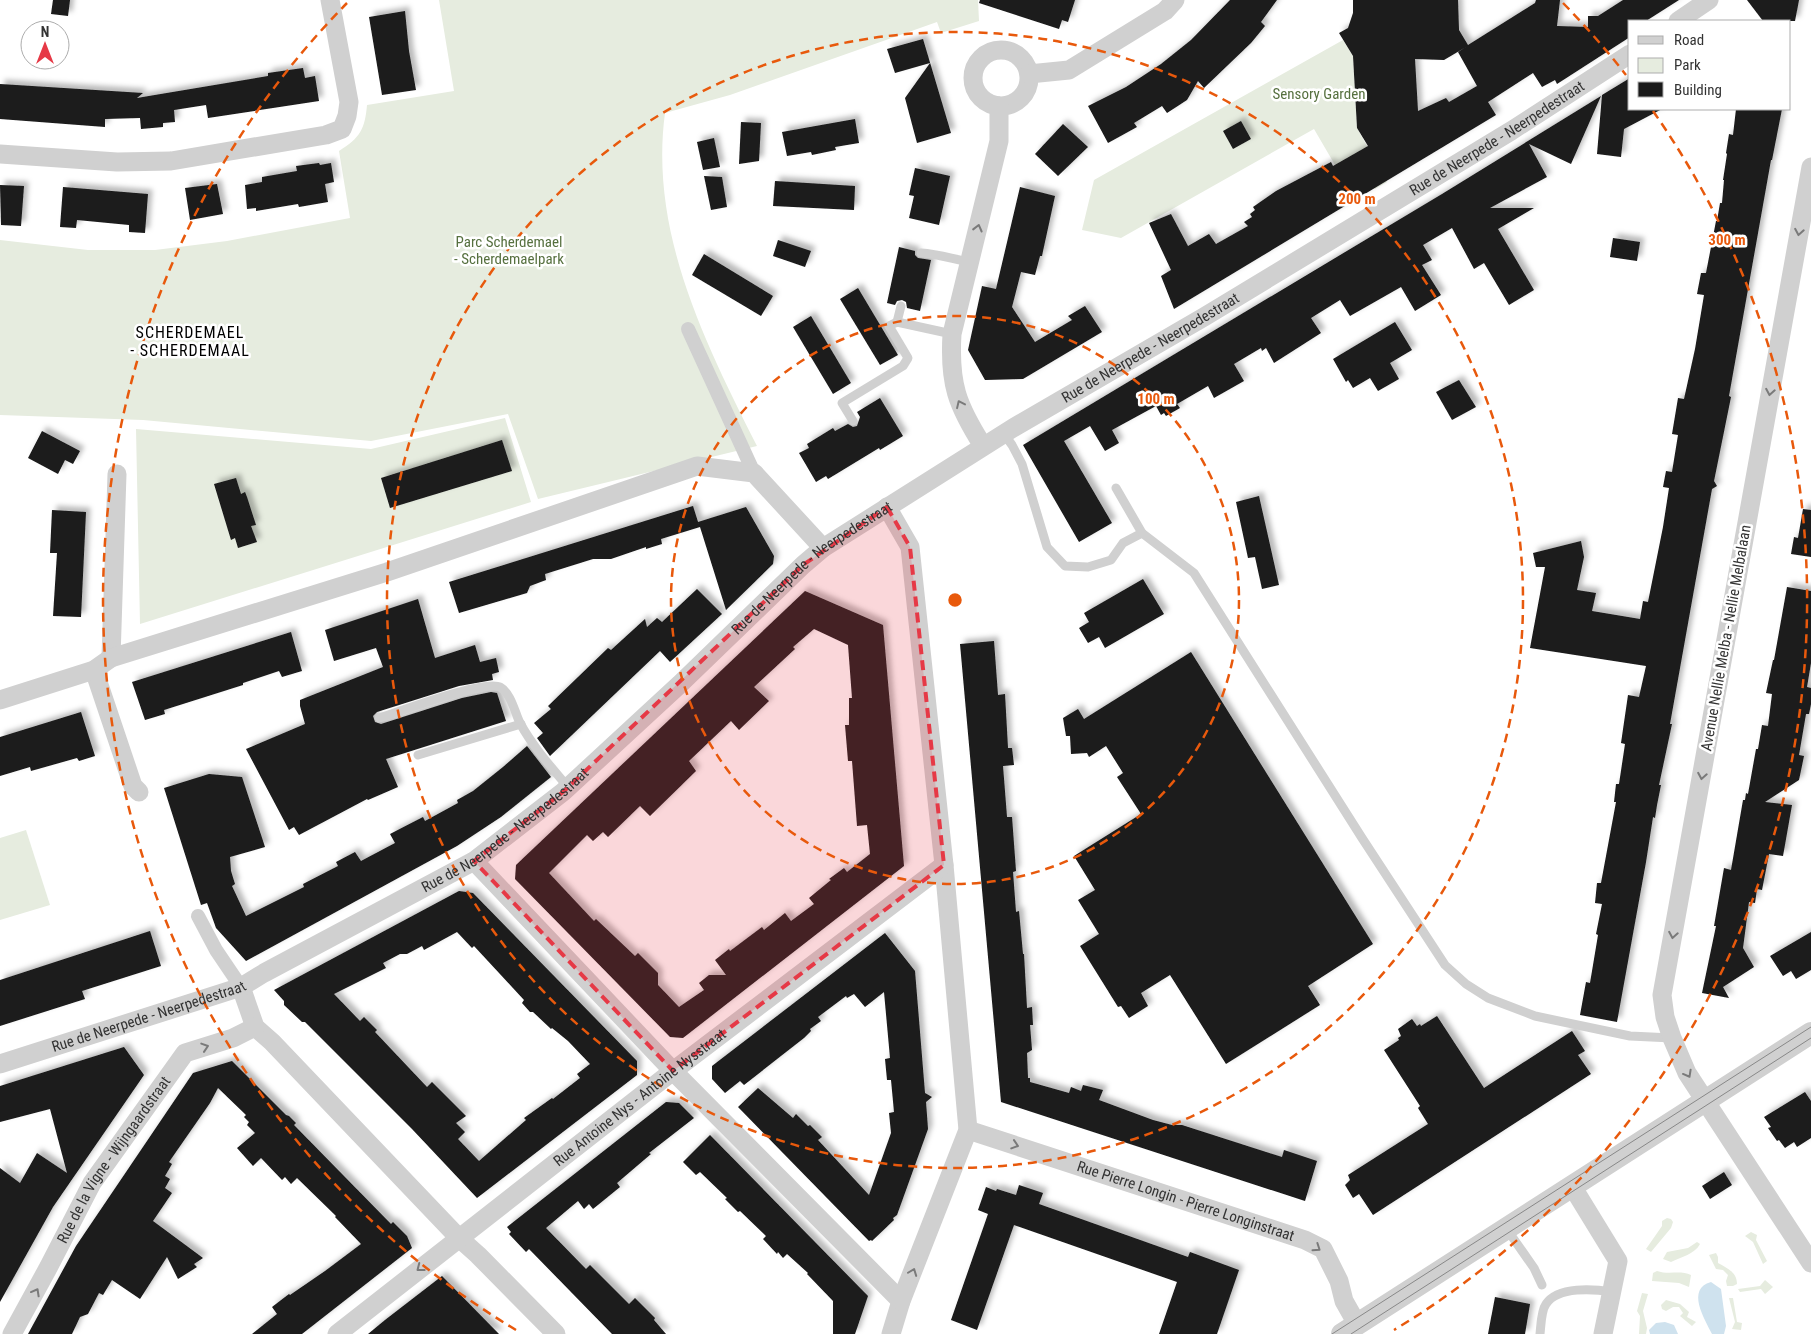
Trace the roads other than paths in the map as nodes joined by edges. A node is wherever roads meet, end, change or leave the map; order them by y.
1 (330, 0) edge
2 (1175, 0) edge
3 (1710, 0) edge
4 (1680, 20) edge
5 (1628, 55) edge
6 (1029, 74) junction
7 (999, 106) junction
8 (0, 154) edge
9 (1811, 166) edge
10 (921, 253) dead end
11 (970, 262) junction
12 (901, 306) dead end
13 (897, 322) junction
14 (688, 329) dead end
15 (952, 334) junction
16 (853, 421) dead end
17 (1004, 434) junction
18 (984, 446) junction
19 (117, 474) dead end
20 (754, 474) junction
21 (1116, 488) dead end
22 (888, 507) junction
23 (1142, 533) junction
24 (823, 548) junction
25 (111, 658) junction
26 (94, 670) junction
27 (0, 700) edge
28 (380, 718) dead end
29 (521, 724) junction
30 (418, 755) dead end
31 (568, 787) junction
32 (139, 792) dead end
33 (474, 861) junction
34 (944, 865) junction
35 (198, 916) dead end
36 (242, 987) junction
37 (256, 1027) junction
38 (1811, 1032) edge
39 (1672, 1038) junction
40 (0, 1064) edge
41 (673, 1071) junction
42 (1705, 1101) junction
43 (968, 1130) junction
44 (1572, 1186) junction
45 (1506, 1228) junction
46 (459, 1238) junction
47 (1811, 1263) edge
48 (1542, 1285) dead end
49 (1612, 1292) junction
50 (901, 1301) junction
51 (1349, 1329) edge
52 (12, 1334) edge
53 (337, 1334) edge
54 (556, 1334) edge
55 (891, 1334) edge
56 (1540, 1334) edge
57 (1603, 1334) edge

1 - 8 street
2 - 6 street
3 - 4 street
5 - 17 street, Rue de Neerpede - Neerpedestraat
6 - 7 street
6 - 7 street
11 -> 7 street
9 -> 39 street, Avenue Nellie Melba - Nellie Melbalaan
10 - 11 lane
11 - 15 street
12 - 13 lane
13 - 15 lane
13 - 16 lane
14 - 20 street
18 -> 15 street
17 - 18 street, Rue de Neerpede - Neerpedestraat
17 - 23 lane
18 - 22 street, Rue de Neerpede - Neerpedestraat
19 - 25 street
20 - 24 street
20 - 25 street
21 - 23 lane
22 - 24 street, Rue de Neerpede - Neerpedestraat
22 - 34 street
23 - 39 lane
24 - 31 street, Rue de Neerpede - Neerpedestraat
25 - 26 street
26 - 27 street
26 - 32 street
28 - 29 lane
29 - 30 lane
29 - 31 lane
31 - 33 street, Rue de Neerpede - Neerpedestraat
33 - 36 street, Rue de Neerpede - Neerpedestraat
33 - 41 street
34 - 41 street, Rue Antoine Nys - Antoine Nysstraat
34 - 43 street
35 - 36 street
36 - 37 street
36 - 40 street, Rue de Neerpede - Neerpedestraat
37 - 46 street
52 -> 37 street, Rue de la Vigne - Wijngaardstraat
38 - 42 street
39 -> 42 street, Avenue Nellie Melba - Nellie Melbalaan
41 - 46 street, Rue Antoine Nys - Antoine Nysstraat
41 - 50 street
42 - 44 street
42 - 47 street, Avenue Nellie Melba - Nellie Melbalaan
50 -> 43 street
43 -> 51 street, Rue Pierre Longin - Pierre Longinstraat
44 - 45 street
44 - 49 street
45 - 48 lane
45 - 51 street
46 -> 53 street, Rue Antoine Nys - Antoine Nysstraat
46 - 54 street
49 - 56 lane
49 - 57 street
50 - 55 street

